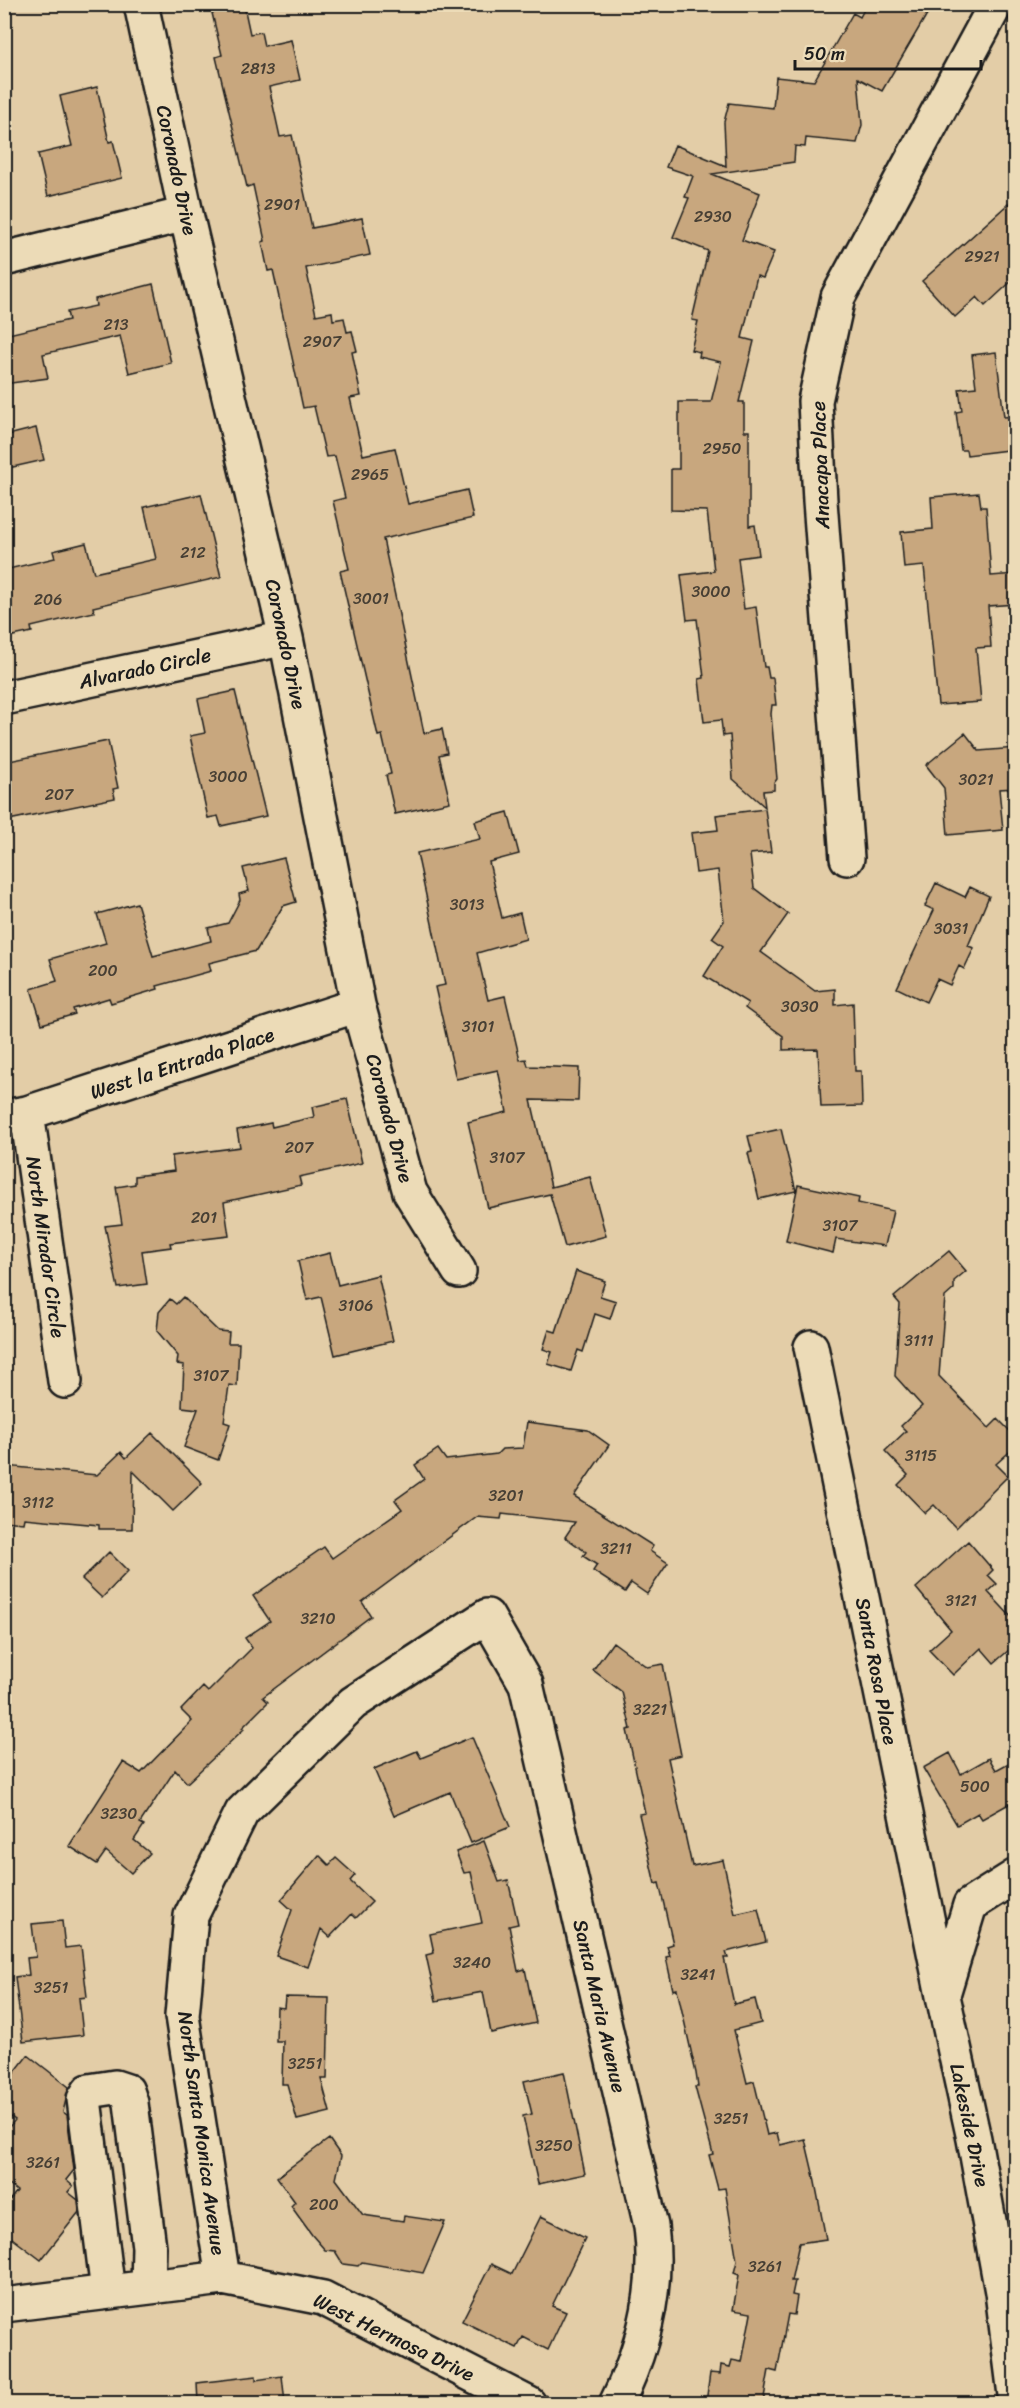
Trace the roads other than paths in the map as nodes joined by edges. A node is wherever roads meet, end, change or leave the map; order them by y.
1 (141, 4) edge
2 (996, 4) edge
3 (186, 214) junction
4 (4, 259) edge
5 (286, 638) junction
6 (4, 698) edge
7 (847, 858) dead end
8 (358, 1005) junction
9 (16, 1115) edge
10 (459, 1271) dead end
11 (811, 1347) dead end
12 (65, 1381) dead end
13 (487, 1616) joint
14 (1016, 1876) edge
15 (943, 1996) junction
16 (223, 2278) junction
17 (148, 2287) junction
18 (108, 2292) junction
19 (4, 2305) edge
20 (529, 2403) edge
21 (616, 2403) edge
22 (1016, 2403) edge

1 - 3 street, Coronado Drive
2 - 7 street, Anacapa Place
3 - 4 street
3 - 5 street, Coronado Drive
5 - 6 street, Alvarado Circle
5 - 8 street, Coronado Drive
8 - 9 street, West la Entrada Place
8 - 10 street, Coronado Drive
9 - 12 street, North Mirador Circle
11 - 15 street, Santa Rosa Place
13 - 16 street, North Santa Monica Avenue
13 - 21 street, Santa Maria Avenue
14 - 15 street, Lakeside Drive
15 - 22 street, Lakeside Drive
16 - 17 street, West Hermosa Drive
16 - 20 street, West Hermosa Drive
17 - 18 street, West Hermosa Drive
17 - 18 street
18 - 19 street, West Hermosa Drive

